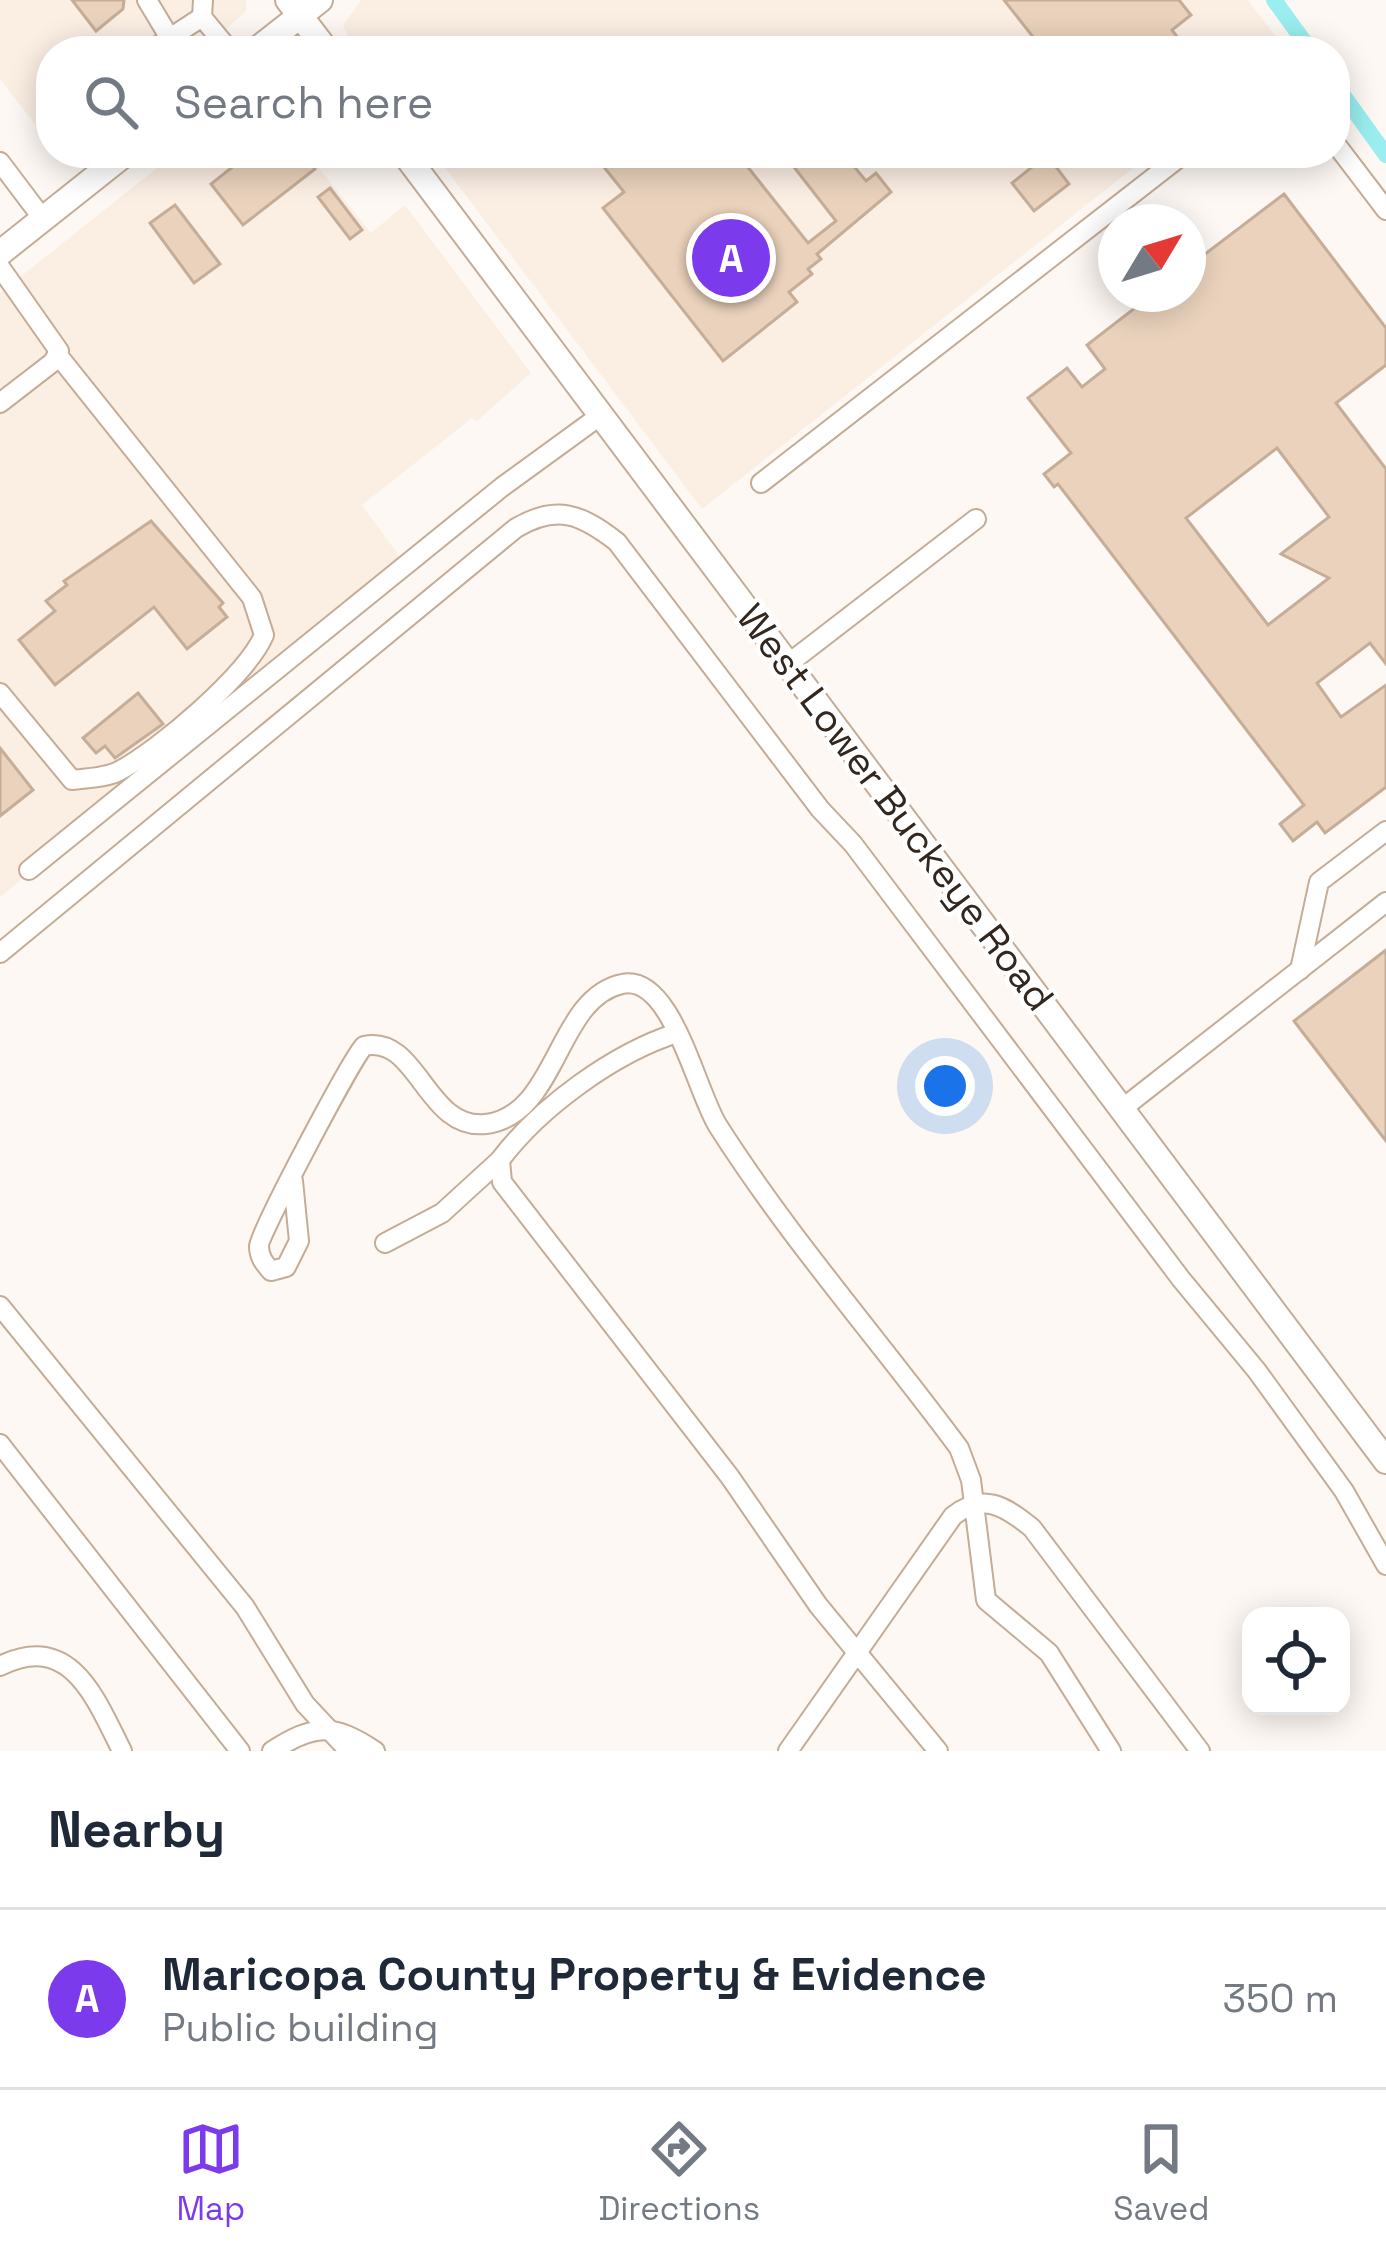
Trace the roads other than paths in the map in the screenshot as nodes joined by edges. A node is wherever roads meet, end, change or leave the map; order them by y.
1 (147, 0) edge
2 (303, 5) edge
3 (203, 9) edge
4 (168, 34) joint
5 (220, 36) edge
6 (271, 36) edge
7 (319, 36) edge
8 (1350, 163) edge
9 (107, 168) edge
10 (415, 168) edge
11 (1166, 168) edge
12 (3, 174) edge
13 (1386, 210) edge
14 (43, 219) junction
15 (0, 254) edge
16 (0, 268) edge
17 (57, 355) junction
18 (0, 403) edge
19 (601, 415) junction
20 (761, 483) dead end
21 (976, 519) dead end
22 (788, 664) junction
23 (0, 693) edge
24 (1386, 831) edge
25 (29, 870) dead end
26 (1386, 902) edge
27 (0, 953) edge
28 (1300, 970) junction
29 (677, 1033) junction
30 (1124, 1108) junction
31 (500, 1160) junction
32 (292, 1181) dead end
33 (385, 1244) dead end
34 (0, 1306) edge
35 (0, 1444) edge
36 (1386, 1461) edge
37 (973, 1504) junction
38 (1386, 1565) edge
39 (858, 1650) junction
40 (0, 1666) edge
41 (326, 1728) junction
42 (122, 1751) edge
43 (240, 1751) edge
44 (272, 1751) edge
45 (349, 1751) edge
46 (375, 1751) edge
47 (788, 1751) edge
48 (938, 1751) edge
49 (1112, 1751) edge
50 (1200, 1751) edge

1 - 4 lane
2 - 6 main road
2 - 7 main road
3 - 4 lane
3 - 5 lane
8 - 13 lane
9 - 14 main road
10 - 19 main road, West Lower Buckeye Road
11 - 20 lane
12 - 14 lane
14 - 15 main road
16 - 17 lane
17 - 18 lane
17 - 23 lane
19 - 22 main road, West Lower Buckeye Road
19 - 25 lane
21 - 22 lane
22 - 30 main road, West Lower Buckeye Road
24 - 28 lane
26 - 28 lane
27 - 38 lane
28 - 30 lane
29 - 31 lane
29 - 32 lane
29 - 37 lane
30 - 36 main road, West Lower Buckeye Road
31 - 33 lane
31 - 39 lane
34 - 41 lane
35 - 43 lane
37 - 39 lane
37 - 49 lane
37 - 50 lane
39 - 47 lane
39 - 48 lane
40 - 42 lane
41 - 44 lane
41 - 45 lane
41 - 46 lane

